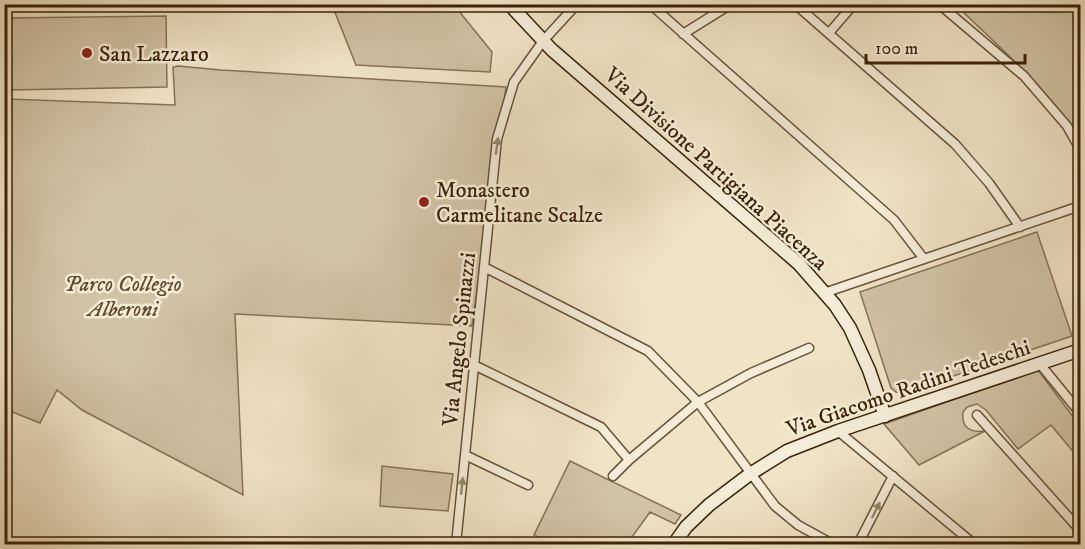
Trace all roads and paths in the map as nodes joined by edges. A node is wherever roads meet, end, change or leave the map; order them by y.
1 (509, 4) edge
2 (578, 4) edge
3 (650, 4) edge
4 (730, 4) edge
5 (795, 4) edge
6 (854, 4) edge
7 (939, 4) edge
8 (829, 33) junction
9 (683, 34) junction
10 (543, 41) junction
11 (1080, 149) edge
12 (1080, 206) edge
13 (1020, 227) junction
14 (924, 259) junction
15 (484, 267) junction
16 (824, 293) junction
17 (809, 348) dead end
18 (1080, 350) edge
19 (1040, 364) junction
20 (474, 365) junction
21 (698, 402) junction
22 (1080, 413) edge
23 (977, 415) dead end
24 (885, 416) junction
25 (838, 431) junction
26 (465, 455) junction
27 (629, 460) junction
28 (750, 474) junction
29 (613, 476) dead end
30 (893, 476) junction
31 (528, 485) dead end
32 (1080, 530) edge
33 (457, 544) edge
34 (674, 544) edge
35 (836, 544) edge
36 (858, 544) edge
37 (974, 544) edge

1 - 10 street, Via Divisione Partigiana Piacenza
2 - 10 street, Via Angelo Spinazzi
3 - 9 street
4 - 9 street
5 - 8 street
6 - 8 street
7 - 11 street
8 - 13 street
9 - 14 street
15 -> 10 street, Via Angelo Spinazzi
10 - 16 street, Via Divisione Partigiana Piacenza
12 - 13 street
13 - 14 street
14 - 16 street
15 - 20 street, Via Angelo Spinazzi
15 - 21 street
16 - 24 street, Via Divisione Partigiana Piacenza
17 - 21 street
18 - 19 street, Via Giacomo Radini Tedeschi
19 - 22 street
19 - 24 street, Via Giacomo Radini Tedeschi
20 - 26 street, Via Angelo Spinazzi
20 - 27 street
21 - 27 street
21 - 28 street
23 - 32 street
24 - 25 street, Via Giacomo Radini Tedeschi
25 - 28 street, Via Giacomo Radini Tedeschi
25 - 30 street
26 - 31 street
33 -> 26 street, Via Angelo Spinazzi
27 - 29 street
28 - 34 street, Via Giacomo Radini Tedeschi
28 - 35 street
36 -> 30 street
30 - 37 street

